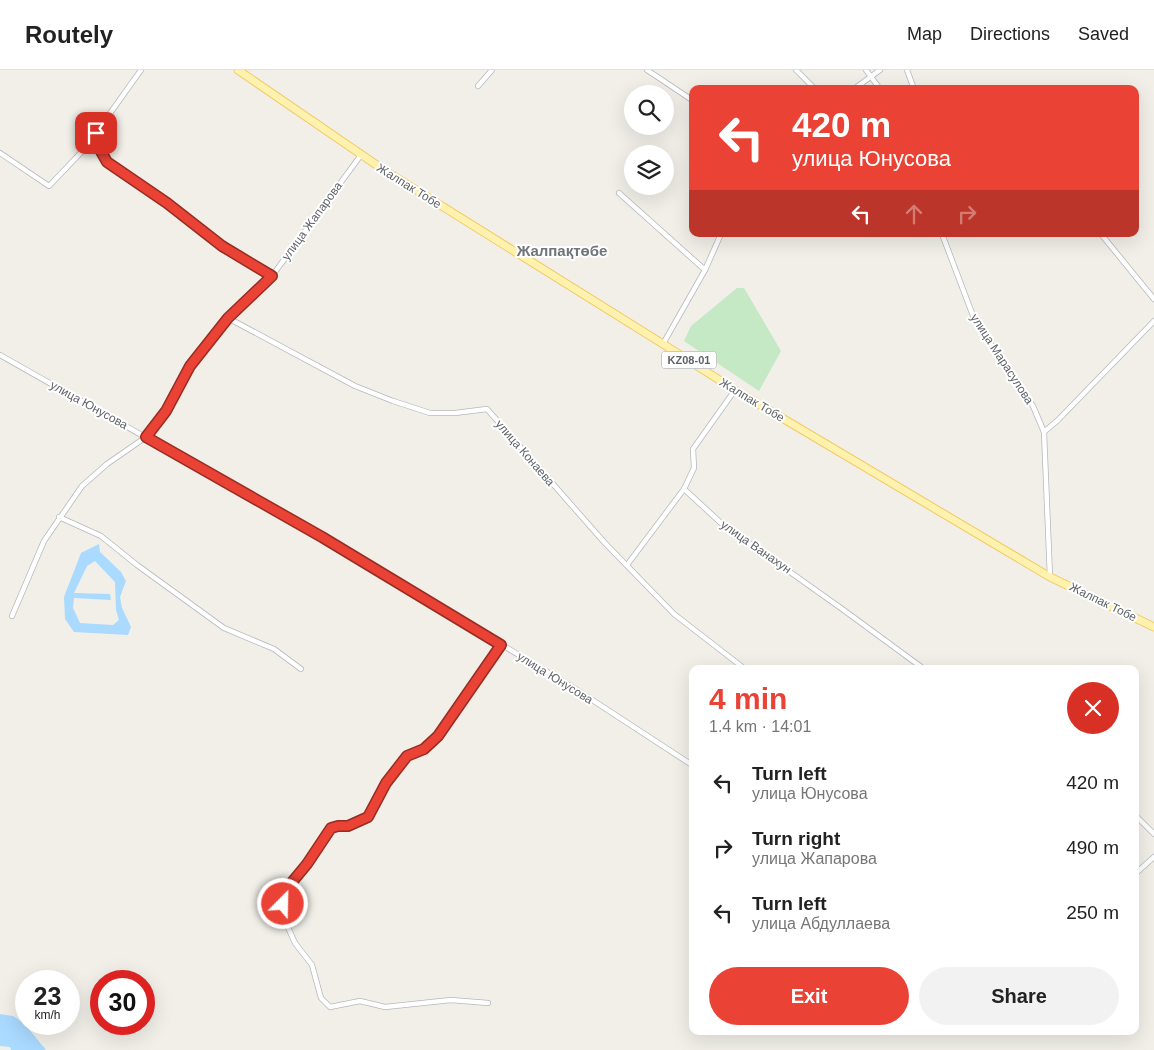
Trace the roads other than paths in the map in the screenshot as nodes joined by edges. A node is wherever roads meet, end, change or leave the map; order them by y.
1 (141, 70) edge
2 (238, 70) edge
3 (492, 70) edge
4 (646, 70) edge
5 (796, 70) edge
6 (866, 70) edge
7 (880, 70) edge
8 (907, 70) edge
9 (871, 76) junction
10 (811, 85) edge
11 (859, 85) edge
12 (877, 85) edge
13 (913, 85) edge
14 (478, 86) dead end
15 (689, 98) edge
16 (94, 139) junction
17 (0, 153) edge
18 (361, 155) junction
19 (619, 193) dead end
20 (721, 237) edge
21 (943, 237) edge
22 (1103, 237) edge
23 (705, 270) junction
24 (272, 276) junction
25 (1154, 299) edge
26 (228, 318) junction
27 (1154, 321) edge
28 (664, 344) junction
29 (0, 356) edge
30 (735, 390) junction
31 (1044, 432) junction
32 (146, 437) junction
33 (684, 489) junction
34 (59, 517) junction
35 (626, 565) junction
36 (1050, 577) junction
37 (12, 616) dead end
38 (1154, 627) edge
39 (501, 645) junction
40 (740, 665) edge
41 (919, 665) edge
42 (301, 669) dead end
43 (689, 763) edge
44 (1139, 819) edge
45 (1154, 834) edge
46 (1154, 857) edge
47 (1139, 870) edge
48 (488, 1003) dead end

1 - 16 street
2 - 18 main road, Жалпак Тобе / KZ08-01
3 - 14 street
4 - 15 street
5 - 10 street
6 - 9 street
7 - 9 street
8 - 13 street
9 - 11 street
9 - 12 street
16 - 17 street
16 - 24 street
18 - 24 street, улица Жапарова
18 - 28 main road, Жалпак Тобе / KZ08-01
19 - 23 street
20 - 23 street
21 - 31 street, улица Марасулова
22 - 25 street
23 - 28 street
24 - 26 street, улица Жапарова
26 - 32 street, улица Жапарова
26 - 35 street, улица Конаева
27 - 31 street
28 - 30 main road, Жалпак Тобе / KZ08-01
29 - 32 street, улица Юнусова
30 - 33 street
30 - 36 main road, Жалпак Тобе / KZ08-01
31 - 36 street, улица Марасулова
32 - 34 street, улица Жапарова
32 - 39 street, улица Юнусова
33 - 35 street
33 - 41 street, улица Ванахун
34 - 37 street, улица Жапарова
34 - 42 street
35 - 40 street, улица Конаева
36 - 38 main road, Жалпак Тобе / KZ08-01
39 - 43 street, улица Юнусова
39 - 48 street
44 - 45 street
46 - 47 street

